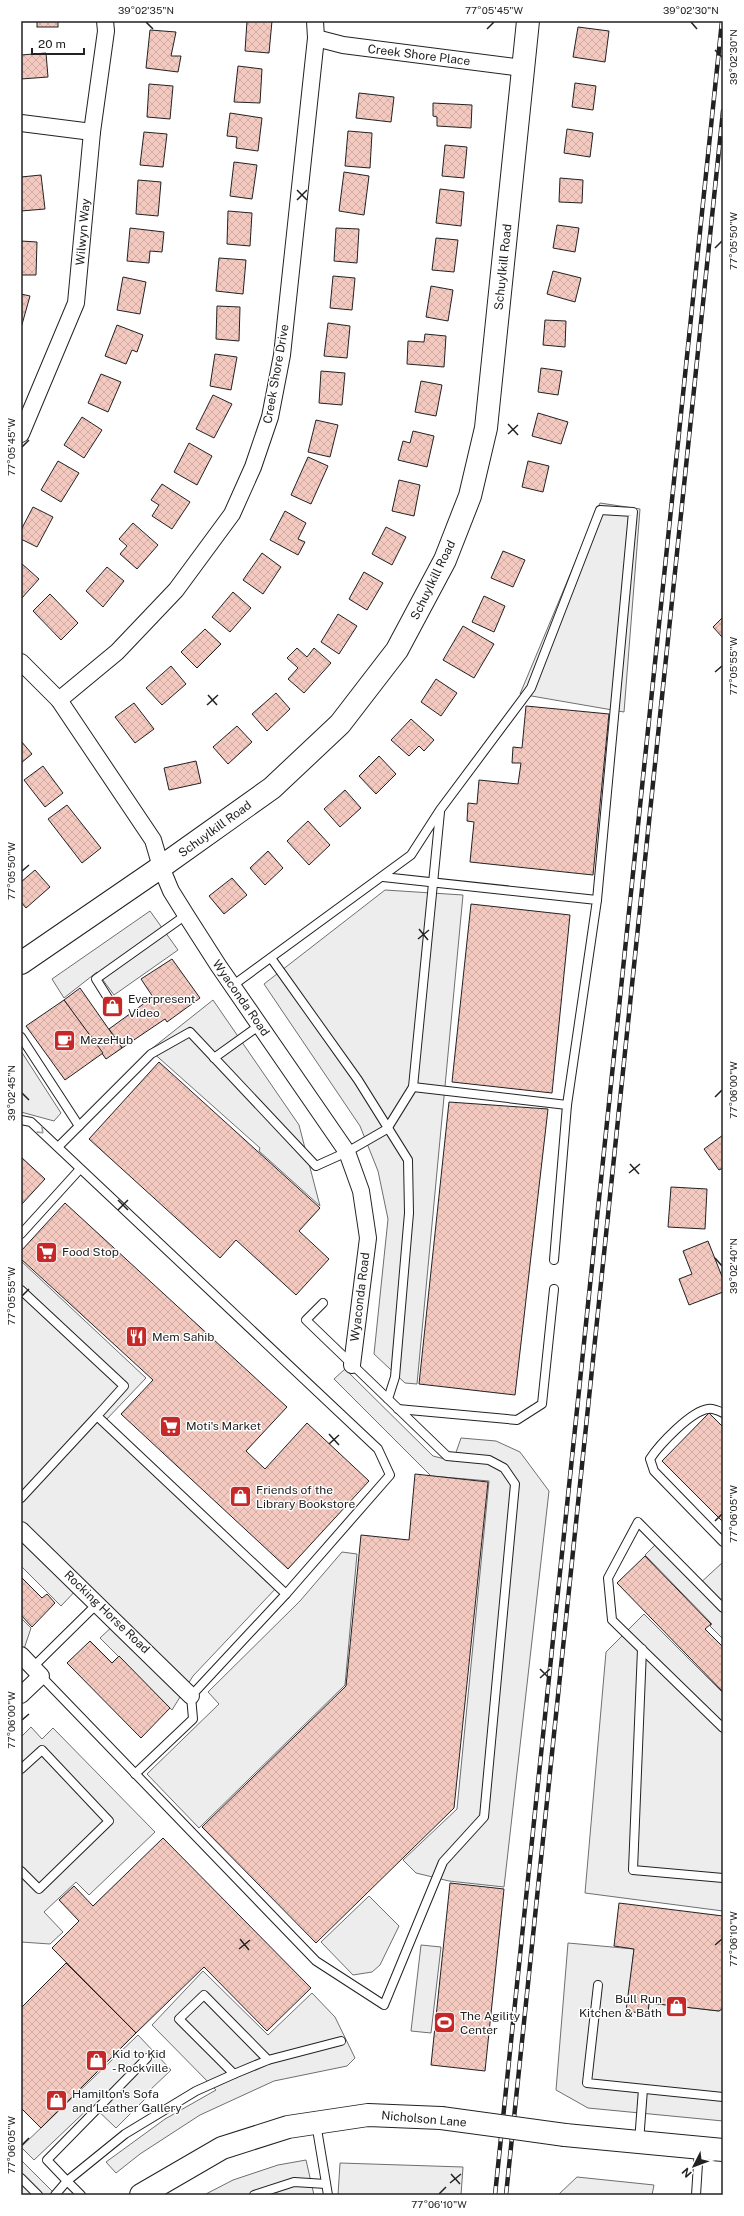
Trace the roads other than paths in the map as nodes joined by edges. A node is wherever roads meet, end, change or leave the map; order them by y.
1 (105, 21) edge
2 (315, 21) edge
3 (528, 21) edge
4 (316, 38) junction
5 (523, 68) junction
6 (21, 123) edge
7 (92, 132) junction
8 (21, 434) edge
9 (21, 662) edge
10 (59, 700) junction
11 (440, 810) junction
12 (161, 867) junction
13 (383, 878) junction
14 (433, 883) junction
15 (597, 900) junction
16 (186, 915) junction
17 (271, 958) junction
18 (21, 963) edge
19 (232, 986) junction
20 (113, 1006) dead end
21 (260, 1025) junction
22 (21, 1037) edge
23 (214, 1058) junction
24 (413, 1087) junction
25 (567, 1105) junction
26 (21, 1120) edge
27 (80, 1126) junction
28 (387, 1129) junction
29 (58, 1147) junction
30 (347, 1152) junction
31 (80, 1169) junction
32 (21, 1234) edge
33 (554, 1260) dead end
34 (554, 1288) dead end
35 (21, 1290) edge
36 (322, 1303) dead end
37 (352, 1365) junction
38 (388, 1399) junction
39 (398, 1409) junction
40 (723, 1413) edge
41 (97, 1416) junction
42 (21, 1498) edge
43 (21, 1530) edge
44 (723, 1542) edge
45 (286, 1594) junction
46 (98, 1603) junction
47 (723, 1608) edge
48 (642, 1649) junction
49 (21, 1655) edge
50 (37, 1672) junction
51 (21, 1695) edge
52 (191, 1696) junction
53 (723, 1728) edge
54 (21, 1769) edge
55 (136, 1774) junction
56 (21, 1870) edge
57 (723, 1878) edge
58 (598, 1985) dead end
59 (342, 2041) dead end
60 (147, 2058) dead end
61 (268, 2060) junction
62 (234, 2074) junction
63 (643, 2089) junction
64 (723, 2097) edge
65 (316, 2123) junction
66 (639, 2142) junction
67 (699, 2148) junction
68 (723, 2150) edge
69 (21, 2178) edge
70 (67, 2181) junction
71 (326, 2184) junction
72 (38, 2195) edge
73 (55, 2195) edge
74 (81, 2195) edge
75 (141, 2195) edge
76 (254, 2195) edge
77 (328, 2195) edge
78 (696, 2195) edge

1 - 7 street, Wilwyn Way
2 - 4 street, Creek Shore Drive
3 - 5 street, Schuylkill Road
4 - 5 street, Creek Shore Place
4 - 10 street, Creek Shore Drive
5 - 12 street, Schuylkill Road
6 - 7 street
7 - 8 street, Wilwyn Way
9 - 10 street, Wyaconda Road
10 - 12 street, Wyaconda Road
11 - 13 lane
11 - 14 lane
11 - 15 lane
12 - 16 street, Wyaconda Road
12 - 18 street, Schuylkill Road
13 - 14 lane
13 - 17 lane
14 - 15 lane
14 - 24 lane
15 - 25 lane
16 - 19 street, Wyaconda Road
16 - 20 lane
17 - 19 lane
17 - 28 lane
19 - 21 street, Wyaconda Road
21 - 23 lane
21 - 30 street, Wyaconda Road
22 - 27 lane
23 - 27 lane
23 - 30 lane
24 - 25 lane
24 - 28 lane
25 - 33 lane
26 -> 29 lane
27 - 29 lane
28 - 30 lane
28 - 38 lane
29 - 31 lane
30 - 37 street, Wyaconda Road
31 - 32 lane
31 - 45 lane
34 - 39 lane
35 - 41 lane
36 - 37 lane
37 - 38 lane
38 - 39 lane
39 - 55 lane
40 - 44 lane
41 - 42 lane
41 - 45 lane
43 - 46 street, Rocking Horse Road
45 - 52 lane
46 - 50 lane
46 - 52 street, Rocking Horse Road
47 - 48 lane
48 - 53 lane
48 - 57 lane
49 - 50 street
50 - 51 street
50 - 55 lane
52 - 55 lane
54 - 56 lane
58 - 63 lane
59 - 61 lane
60 - 70 lane
61 - 62 lane
61 - 62 lane
62 - 70 lane
63 - 64 lane
63 - 66 lane
65 - 66 street, Nicholson Lane, bridge
65 - 71 lane
65 - 75 street, Nicholson Lane
66 - 67 street, Nicholson Lane
67 - 68 street, Nicholson Lane
67 - 78 lane
69 - 72 lane
70 - 73 lane
70 - 74 lane
71 - 76 lane
71 - 77 lane

